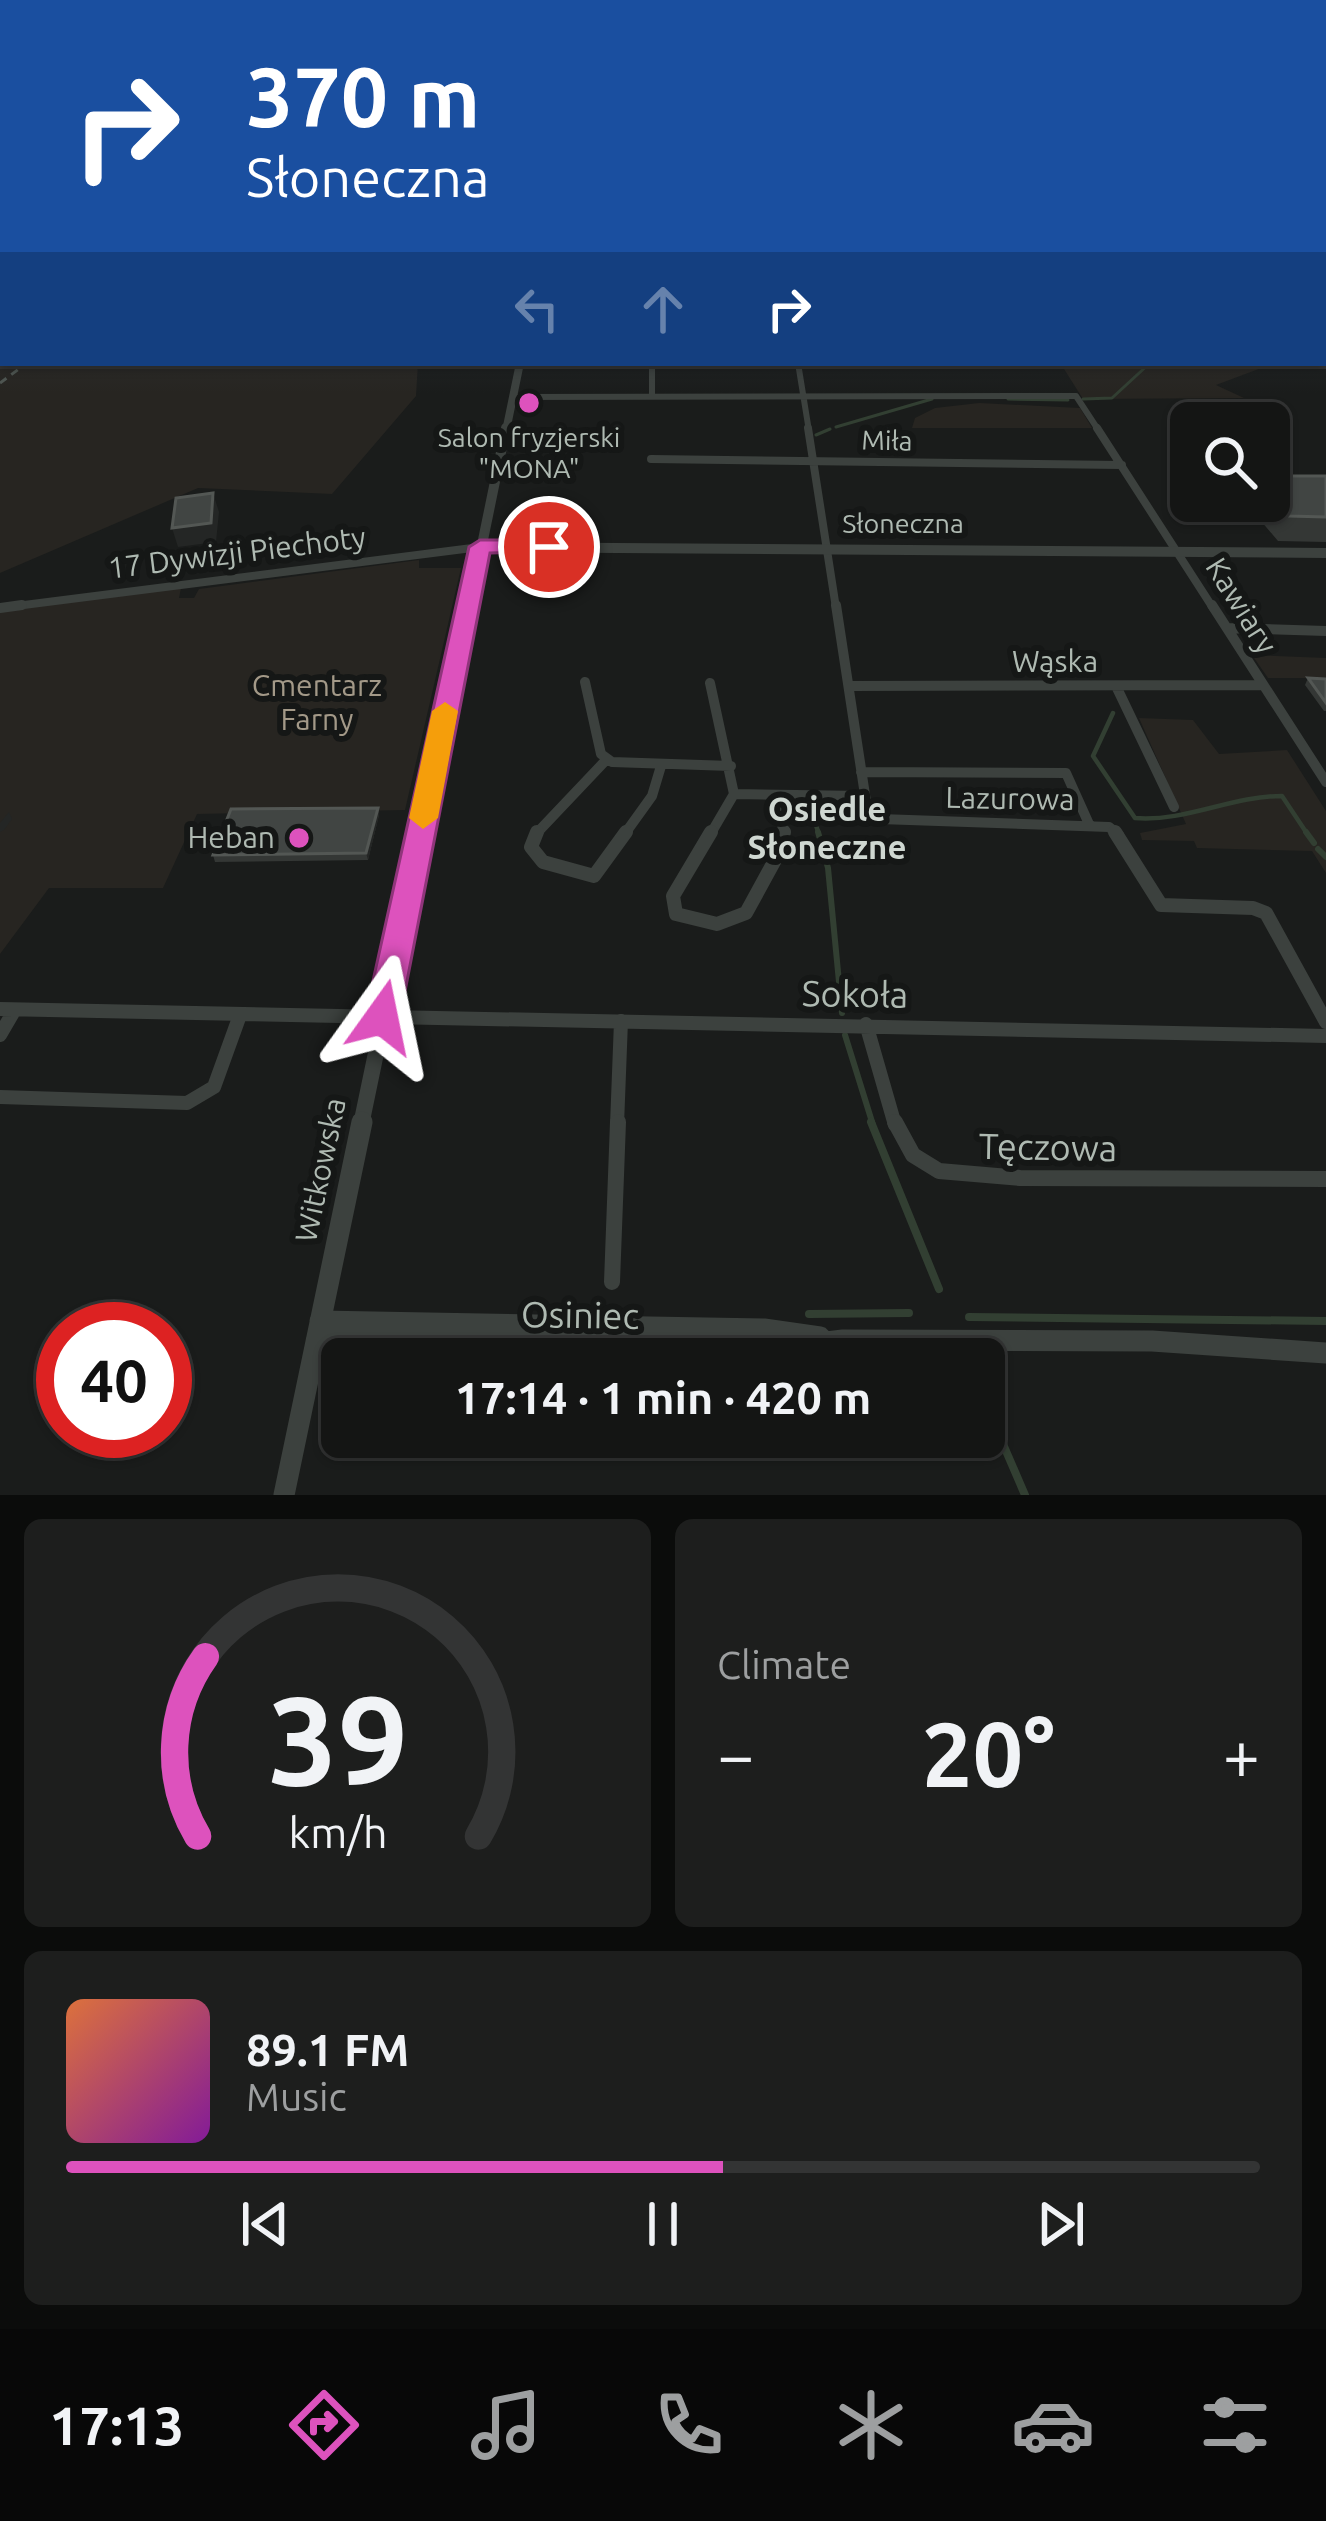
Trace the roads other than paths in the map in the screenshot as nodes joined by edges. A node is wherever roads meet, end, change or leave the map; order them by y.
1 (519, 366) edge
2 (652, 366) edge
3 (798, 366) edge
4 (803, 395) junction
5 (652, 396) junction
6 (513, 397) junction
7 (651, 459) dead end
8 (812, 460) junction
9 (1122, 465) junction
10 (480, 547) junction
11 (826, 548) junction
12 (1177, 550) junction
13 (1326, 554) edge
14 (0, 608) edge
15 (1227, 628) junction
16 (1326, 631) edge
17 (585, 682) dead end
18 (710, 683) dead end
19 (1262, 685) junction
20 (850, 686) junction
21 (1116, 686) junction
22 (607, 759) junction
23 (661, 766) junction
24 (731, 766) junction
25 (861, 772) junction
26 (1326, 782) edge
27 (734, 794) junction
28 (780, 796) junction
29 (863, 796) junction
30 (1174, 807) dead end
31 (1090, 824) junction
32 (7, 1010) edge
33 (240, 1015) junction
34 (382, 1017) junction
35 (621, 1021) junction
36 (1326, 1022) edge
37 (866, 1024) junction
38 (0, 1035) edge
39 (1326, 1036) edge
40 (0, 1097) edge
41 (1326, 1179) edge
42 (611, 1282) dead end
43 (318, 1331) junction
44 (1326, 1353) edge
45 (284, 1495) edge

1 - 6 street, Witkowska
2 - 5 street
3 - 4 street
4 - 5 street
4 - 8 street
4 - 9 street, Kawiary
5 - 6 street
6 - 10 street, Witkowska
7 - 8 street, Miła
8 - 9 street, Miła
8 - 11 street
9 - 12 street, Kawiary
10 - 11 street, Słoneczna
10 - 14 street, 17 Dywizji Piechoty
10 - 34 street, Witkowska
11 - 12 street, Słoneczna
11 - 20 street
12 - 13 street, Słoneczna
12 - 15 street, Kawiary
15 - 16 street
15 - 19 street, Kawiary
17 - 22 street
18 - 24 street
19 - 21 street, Wąska
19 - 26 street, Kawiary
20 - 21 street, Wąska
20 - 25 street
21 - 30 street
22 - 23 street
22 - 23 street
23 - 24 street
24 - 27 street
25 - 29 street
25 - 31 street
27 - 28 street
27 - 28 street
28 - 29 street
29 - 31 street, Lazurowa
31 - 36 street, Lazurowa
32 - 33 street, Sokoła
32 - 38 street
33 - 34 street, Sokoła
33 - 40 street
34 - 35 street, Sokoła
34 - 43 street, Witkowska
35 - 37 street, Sokoła
35 - 42 street
37 - 39 street, Sokoła
37 - 41 street, Tęczowa
43 - 44 street, Osiniec
43 - 45 street, Witkowska

